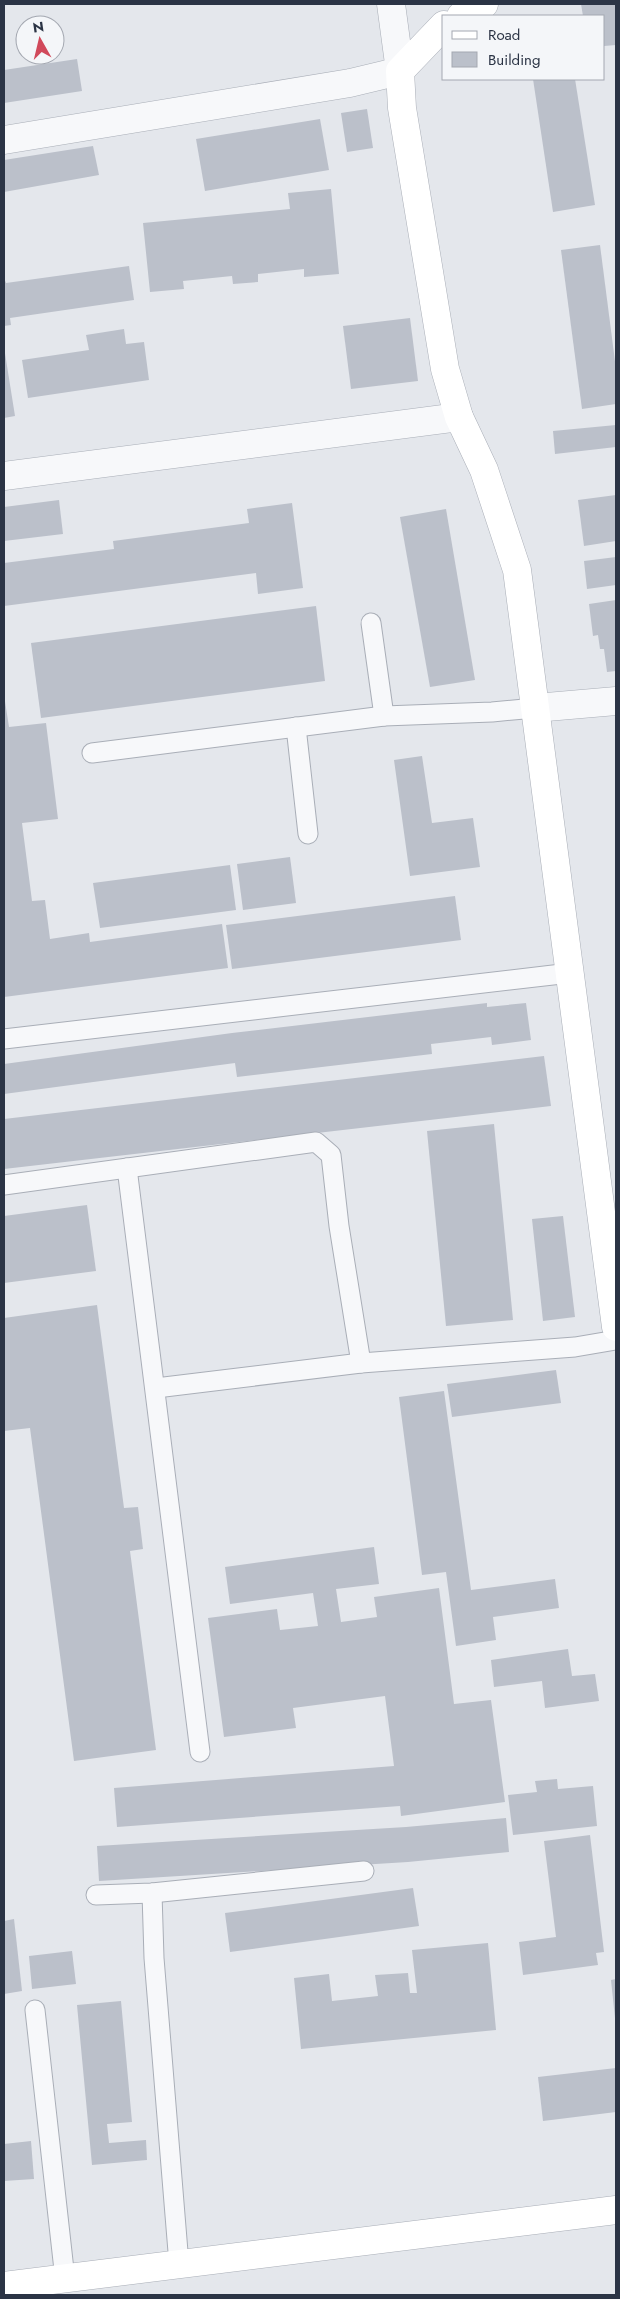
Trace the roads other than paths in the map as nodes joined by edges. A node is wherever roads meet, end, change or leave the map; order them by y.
1 (391, 4) edge
2 (484, 4) edge
3 (463, 15) edge
4 (442, 27) edge
5 (400, 71) junction
6 (4, 140) edge
7 (459, 417) junction
8 (4, 476) edge
9 (371, 623) dead end
10 (616, 701) edge
11 (535, 708) junction
12 (384, 716) junction
13 (296, 727) junction
14 (92, 753) dead end
15 (308, 834) dead end
16 (570, 973) junction
17 (4, 1039) edge
18 (127, 1168) junction
19 (4, 1185) edge
20 (616, 1327) edge
21 (616, 1340) edge
22 (361, 1363) junction
23 (156, 1388) junction
24 (200, 1752) dead end
25 (364, 1872) dead end
26 (152, 1893) junction
27 (96, 1895) dead end
28 (35, 2010) dead end
29 (616, 2210) edge
30 (179, 2264) junction
31 (65, 2279) junction
32 (4, 2286) edge

1 - 5 street
2 - 3 street
4 - 5 street
5 - 6 street
5 - 7 street
7 - 8 street
7 - 11 street
9 - 12 lane
10 - 11 street
11 - 12 lane
11 - 16 street
12 - 13 lane
13 - 14 lane
13 - 15 lane
16 - 17 lane
16 - 20 street
18 - 19 lane
18 - 22 lane
18 - 23 lane
21 - 22 lane
22 - 23 lane
23 - 24 lane
25 - 26 lane
26 - 27 lane
26 - 30 lane
28 - 31 lane
29 - 30 street
30 - 31 street
31 - 32 street

